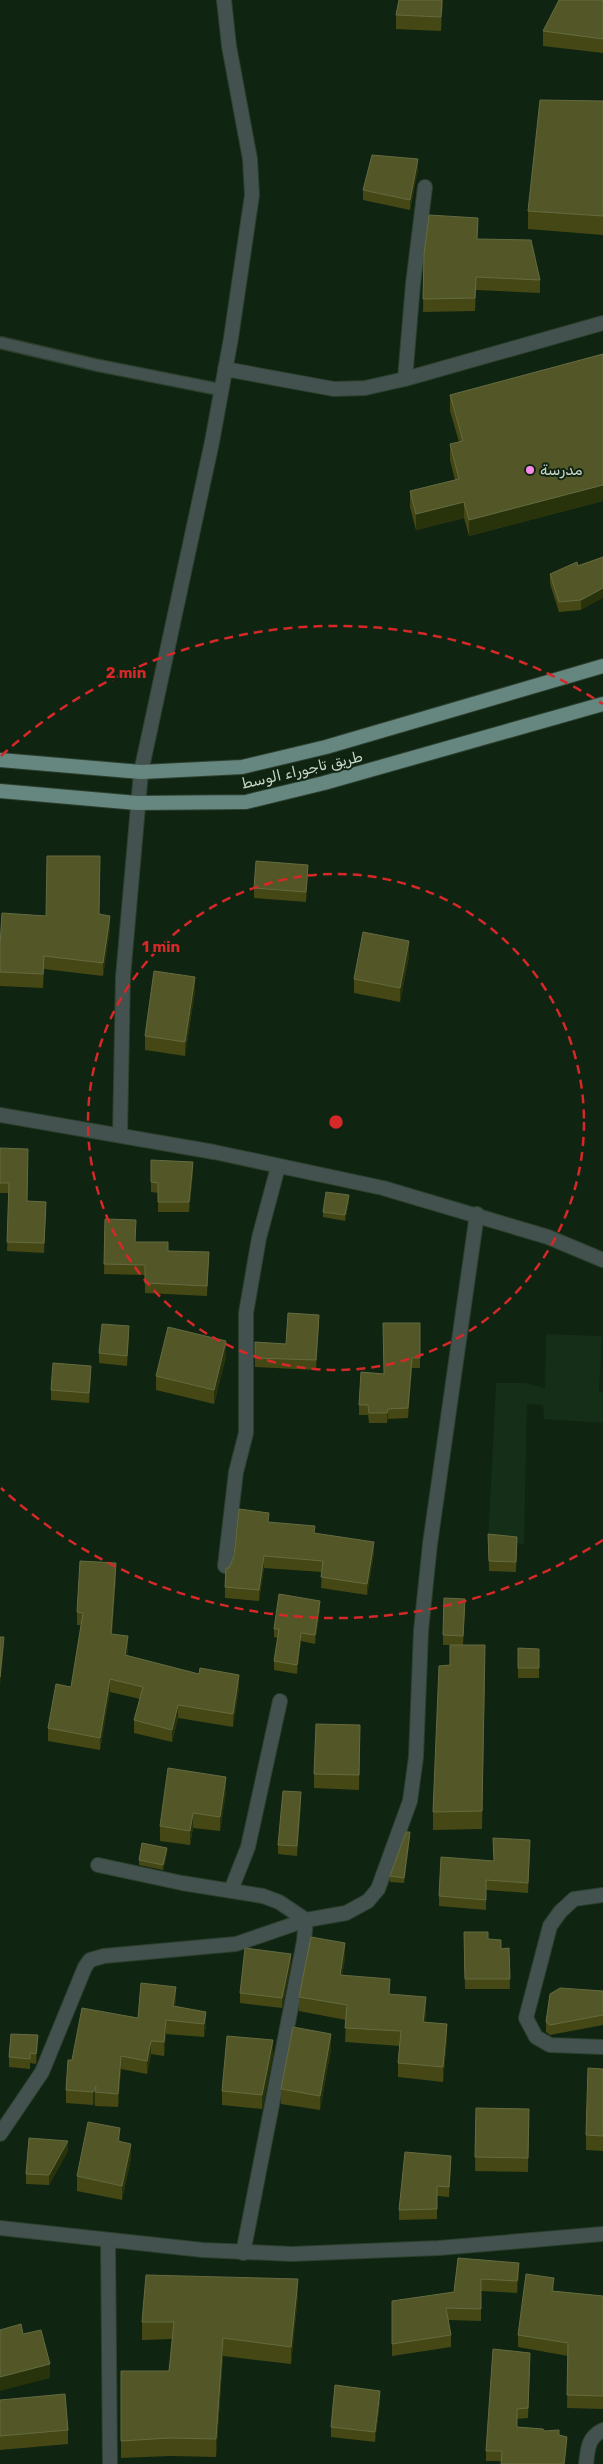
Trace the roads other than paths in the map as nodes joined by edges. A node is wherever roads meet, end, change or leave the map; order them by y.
1 (224, 0) edge
2 (426, 187) dead end
3 (603, 324) edge
4 (2, 343) dead end
5 (225, 369) junction
6 (405, 379) junction
7 (222, 390) junction
8 (603, 666) edge
9 (603, 704) edge
10 (0, 760) edge
11 (141, 772) junction
12 (0, 791) edge
13 (137, 803) junction
14 (0, 1116) edge
15 (120, 1135) junction
16 (278, 1167) junction
17 (477, 1214) junction
18 (603, 1260) edge
19 (225, 1566) edge
20 (280, 1701) dead end
21 (98, 1865) dead end
22 (232, 1890) junction
23 (603, 1895) edge
24 (306, 1920) junction
25 (603, 2047) edge
26 (0, 2134) edge
27 (0, 2228) edge
28 (603, 2234) edge
29 (108, 2242) junction
30 (243, 2254) junction
31 (603, 2430) edge
32 (110, 2464) edge
33 (586, 2464) edge

1 - 5 street
2 - 6 street
3 - 6 street
4 - 7 lane
5 - 6 street
5 - 7 street
7 - 11 street
8 - 11 main road
9 - 13 main road, طريق تاجوراء الوسط
10 - 11 main road
11 - 13 street
12 - 13 main road, طريق تاجوراء الوسط
13 - 15 street
14 - 15 street
15 - 16 street
16 - 17 street
16 - 19 street
17 - 18 street
17 - 24 street
20 - 22 street
21 - 22 street
22 - 24 street
23 - 25 street
24 - 26 street
24 - 30 street
27 - 29 street
28 - 30 street
29 - 30 street
29 - 32 street
31 - 33 street

